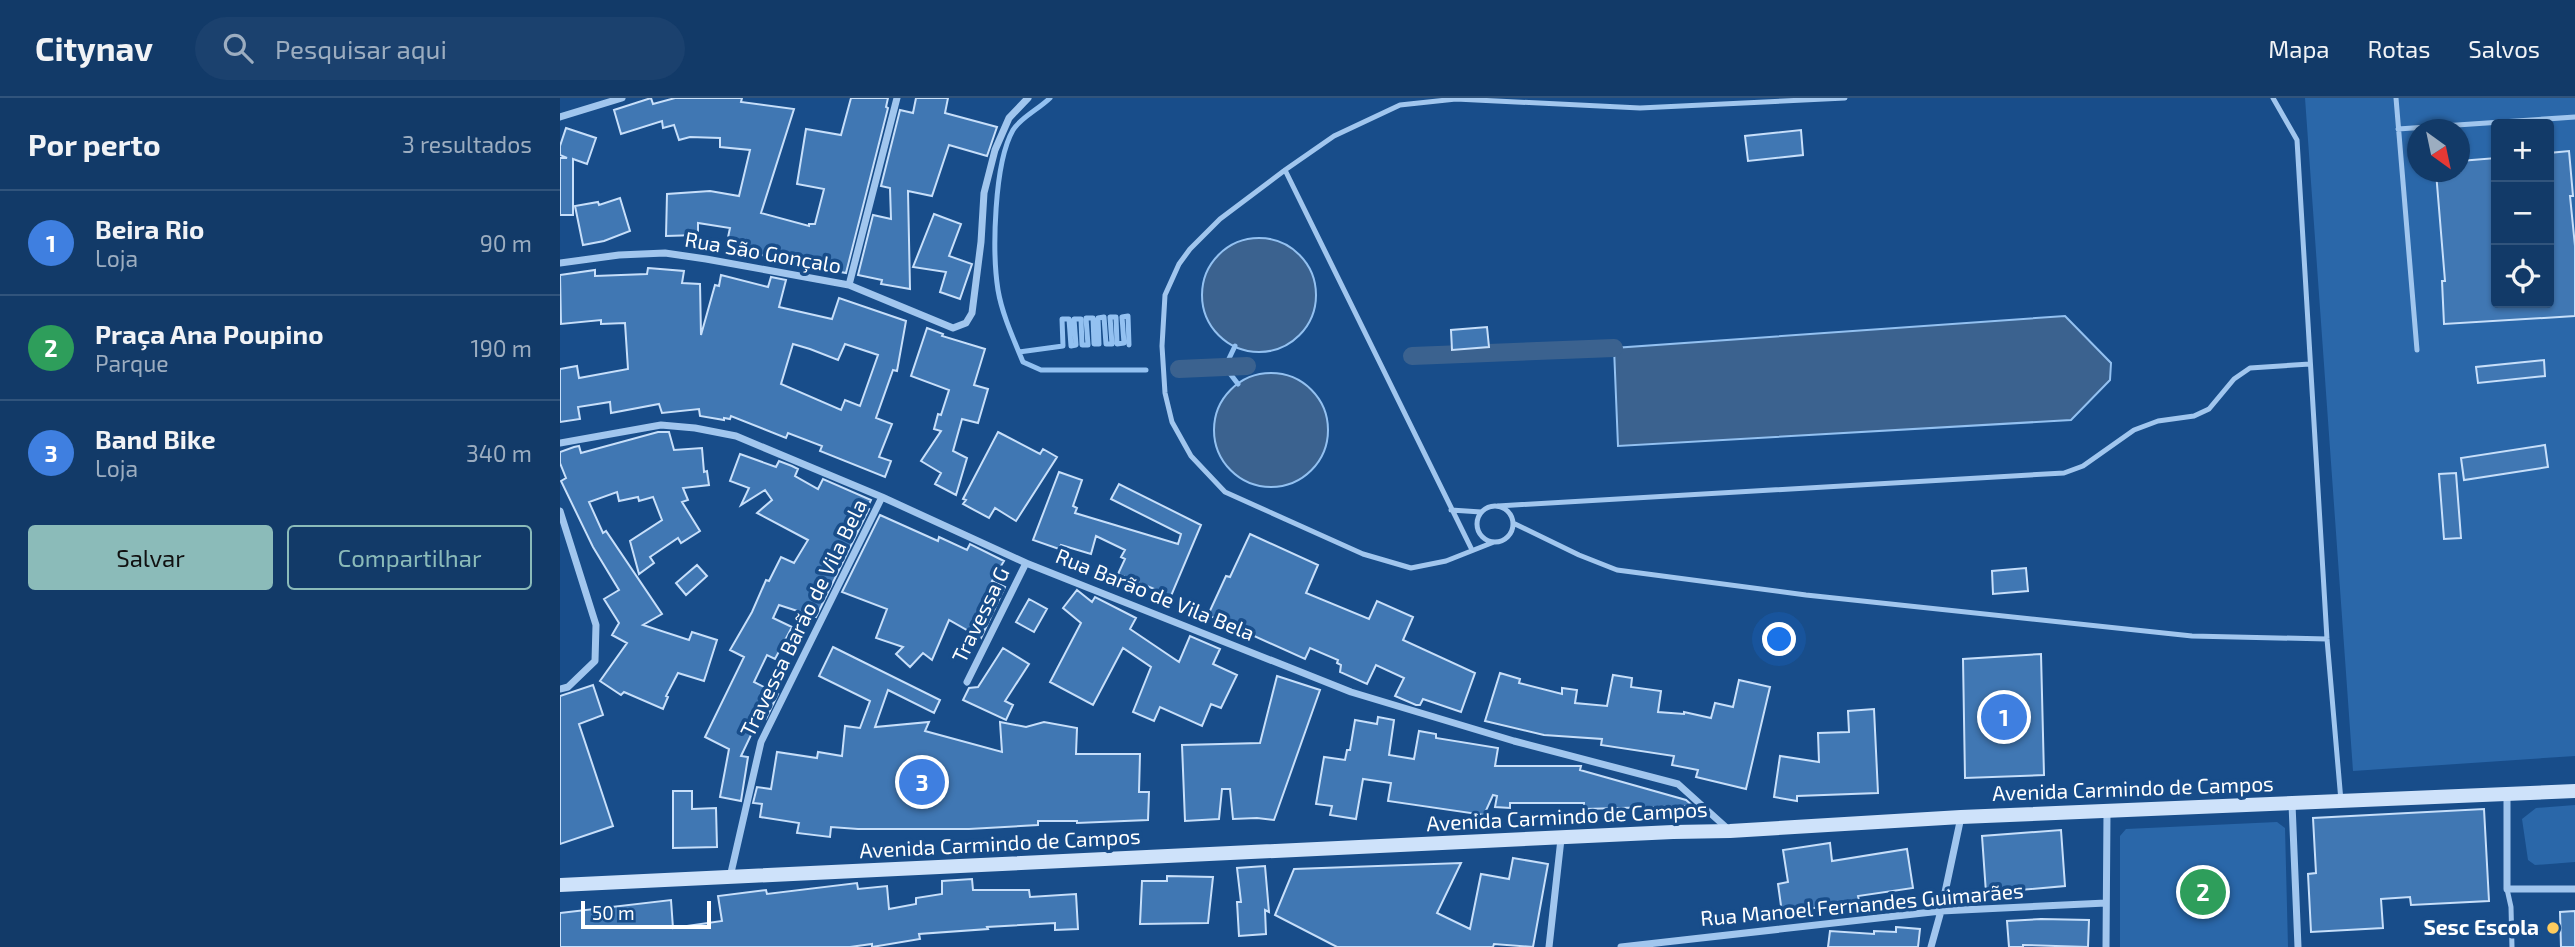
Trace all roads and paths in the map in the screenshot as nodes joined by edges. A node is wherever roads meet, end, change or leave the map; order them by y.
1 (622, 98) edge
2 (897, 98) edge
3 (1028, 98) edge
4 (1845, 98) edge
5 (2273, 98) edge
6 (2396, 98) edge
7 (560, 117) edge
8 (2575, 117) edge
9 (2398, 129) junction
10 (1284, 170) junction
11 (560, 263) edge
12 (849, 285) junction
13 (2417, 350) dead end
14 (2310, 364) junction
15 (560, 443) edge
16 (882, 497) junction
17 (1498, 506) junction
18 (1451, 510) junction
19 (560, 511) edge
20 (1482, 512) junction
21 (1513, 523) junction
22 (1494, 542) junction
23 (1472, 550) junction
24 (1026, 563) junction
25 (2327, 639) junction
26 (967, 682) dead end
27 (560, 689) edge
28 (2575, 791) edge
29 (2507, 793) junction
30 (2341, 802) junction
31 (2292, 804) junction
32 (2107, 812) junction
33 (1961, 817) junction
34 (1730, 831) junction
35 (1561, 839) junction
36 (730, 877) junction
37 (560, 886) edge
38 (2507, 889) junction
39 (2575, 889) edge
40 (2106, 904) junction
41 (1941, 911) junction
42 (1549, 947) edge
43 (1621, 947) edge
44 (1931, 947) edge
45 (2106, 947) edge
46 (2298, 947) edge
47 (2512, 947) edge

1 - 7 street
2 - 12 street
3 - 12 street, Rua São Gonçalo
4 - 10 lane
5 - 14 lane
6 - 9 lane
8 - 9 lane
9 - 13 lane
10 - 18 lane
10 - 23 lane
11 - 12 street, Rua São Gonçalo
14 - 17 lane
14 - 25 lane
15 - 16 street, Rua Barão de Vila Bela
16 - 24 street, Rua Barão de Vila Bela
16 - 36 street, Travessa Barão de Vila Bela
17 - 20 lane
17 - 21 lane
18 - 20 lane
18 - 23 lane
19 - 27 street
20 - 22 lane
21 - 22 lane
21 - 25 lane
22 - 23 lane
24 - 26 street, Travessa G
24 - 34 street, Rua Barão de Vila Bela
25 - 30 lane
28 - 29 main road, Avenida Carmindo de Campos
29 - 30 main road, Avenida Carmindo de Campos
29 - 38 street
30 - 31 main road, Avenida Carmindo de Campos
31 - 32 main road, Avenida Carmindo de Campos
31 - 46 street
32 - 33 main road, Avenida Carmindo de Campos
32 - 40 street
33 - 34 main road, Avenida Carmindo de Campos
33 - 41 street
34 - 35 main road, Avenida Carmindo de Campos
35 - 36 main road, Avenida Carmindo de Campos
35 - 42 street
36 - 37 main road, Avenida Carmindo de Campos
38 - 39 street
38 - 47 lane
40 - 41 street, Rua Manoel Fernandes Guimarães
40 - 45 street
41 - 43 street, Rua Manoel Fernandes Guimarães
41 - 44 street

